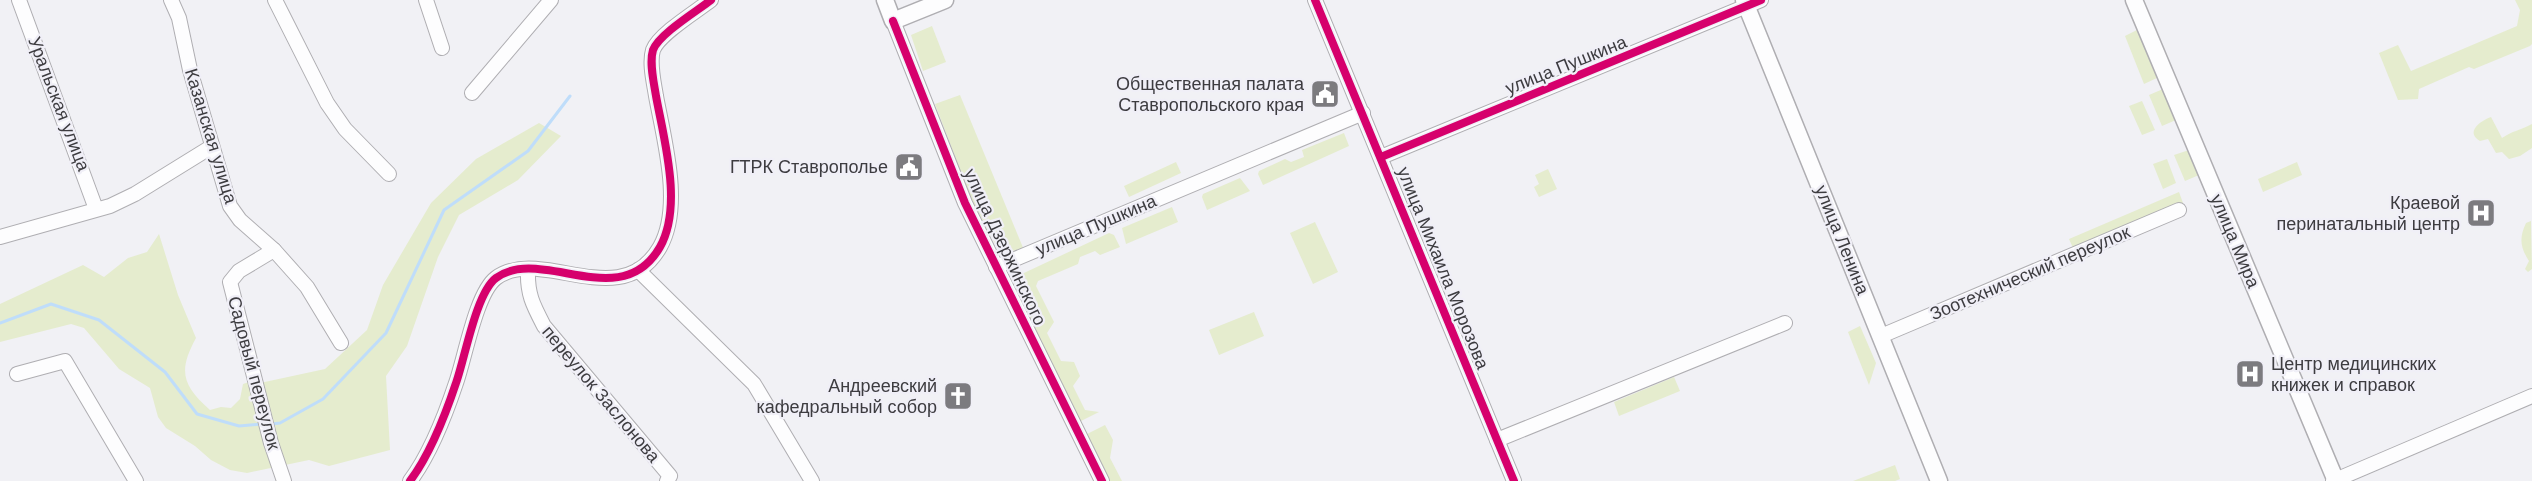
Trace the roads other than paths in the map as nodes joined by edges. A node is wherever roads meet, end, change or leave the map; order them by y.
1 (19, 0) edge
2 (171, 0) edge
3 (274, 0) edge
4 (426, 0) edge
5 (551, 0) edge
6 (711, 0) edge
7 (885, 0) edge
8 (945, 0) edge
9 (1315, 0) edge
10 (2134, 0) edge
11 (1750, 2) edge
12 (893, 21) junction
13 (442, 48) dead end
14 (472, 93) dead end
15 (1363, 113) junction
16 (211, 147) junction
17 (1381, 157) junction
18 (389, 174) dead end
19 (96, 209) junction
20 (2179, 210) dead end
21 (0, 237) edge
22 (274, 250) junction
23 (996, 267) junction
24 (528, 270) junction
25 (638, 270) junction
26 (1785, 323) dead end
27 (1881, 336) junction
28 (341, 343) dead end
29 (17, 374) dead end
30 (2532, 396) edge
31 (1497, 440) junction
32 (136, 481) edge
33 (284, 481) edge
34 (410, 481) edge
35 (667, 481) edge
36 (812, 481) edge
37 (1102, 481) edge
38 (1515, 481) edge
39 (1939, 481) edge
40 (2335, 481) edge

1 - 19 street, Уральская улица
2 - 16 street, Казанская улица
3 - 18 street
4 - 13 street
5 - 14 street
6 - 25 street
7 - 12 main road, улица Дзержинского
8 - 12 main road
9 - 15 street, улица Михаила Морозова
10 - 40 main road, улица Мира
11 - 17 street, улица Пушкина
11 - 27 main road, улица Ленина
12 - 23 street, улица Дзержинского
15 - 17 street, улица Михаила Морозова
15 - 23 street, улица Пушкина
16 - 19 street
16 - 22 street, Казанская улица
17 - 31 street, улица Михаила Морозова
19 - 21 street
20 - 27 street, Зоотехнический переулок
22 - 28 street, Казанская улица
22 - 33 street, Садовый переулок
23 - 37 street, улица Дзержинского
24 - 25 street
24 - 34 street
24 - 35 street, переулок Заслонова
25 - 36 street
26 - 31 street
27 - 39 main road, улица Ленина
29 - 32 street
30 - 40 street
31 - 38 street, улица Михаила Морозова

